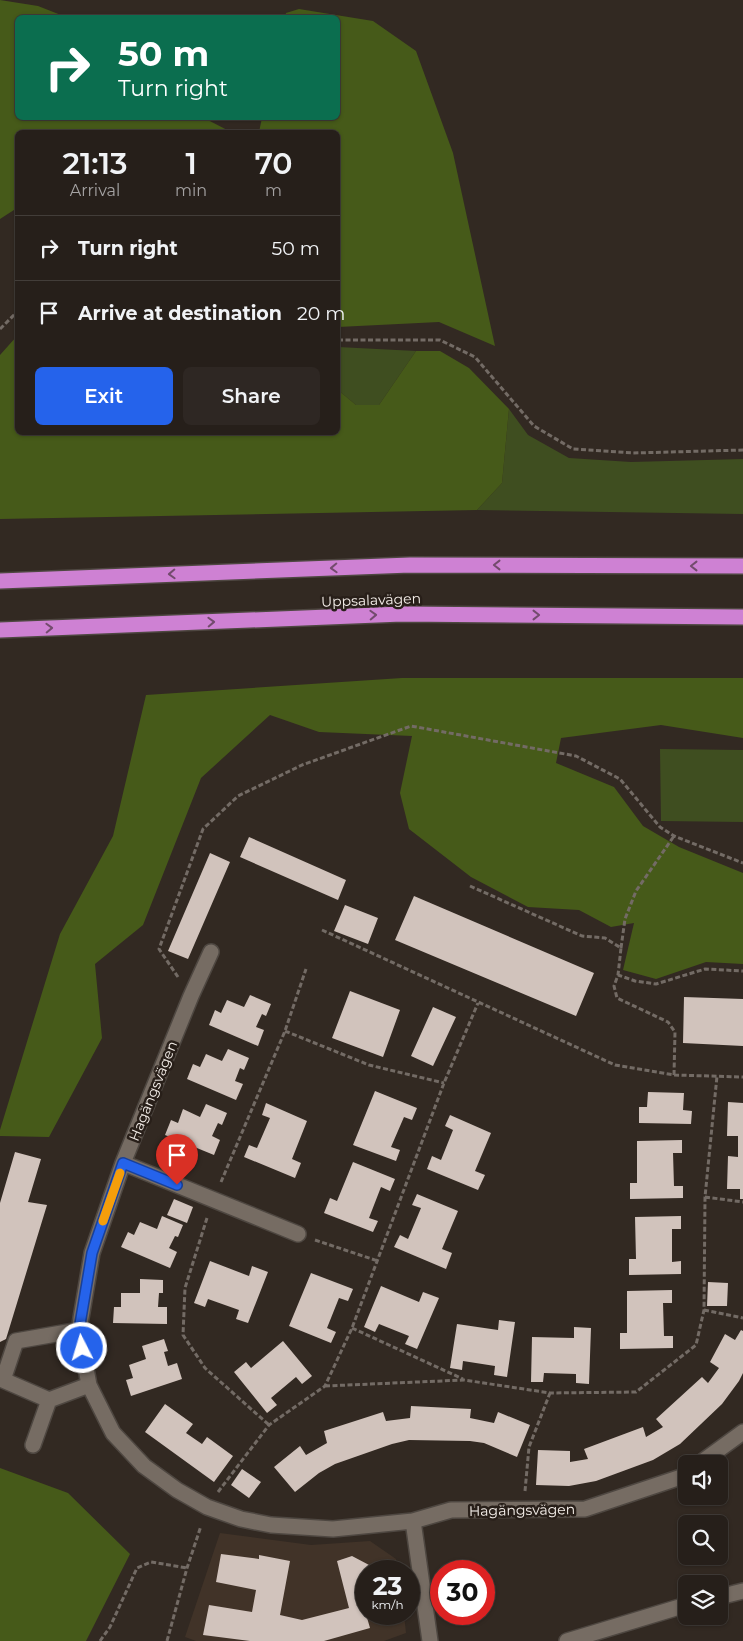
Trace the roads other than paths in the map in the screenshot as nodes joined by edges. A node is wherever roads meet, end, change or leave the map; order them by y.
1 (743, 566) edge
2 (0, 581) edge
3 (743, 617) edge
4 (0, 630) edge
5 (211, 952) dead end
6 (123, 1163) junction
7 (298, 1234) road end
8 (79, 1330) junction
9 (89, 1385) junction
10 (49, 1400) junction
11 (743, 1432) edge
12 (33, 1445) dead end
13 (711, 1455) edge
14 (678, 1478) edge
15 (413, 1521) junction
16 (743, 1591) edge
17 (728, 1595) edge
18 (678, 1607) edge
19 (430, 1641) edge
20 (568, 1641) edge

1 -> 2 highway
4 -> 3 highway, Uppsalavägen
5 - 6 street, Hagängsvägen
6 - 7 street
6 - 8 street, Hagängsvägen
8 - 9 street, Hagängsvägen
8 - 10 street
9 - 10 street
9 - 15 street, Hagängsvägen
10 - 12 street
11 - 13 street
14 - 15 street, Hagängsvägen
15 - 19 street
16 - 17 street
18 - 20 street

